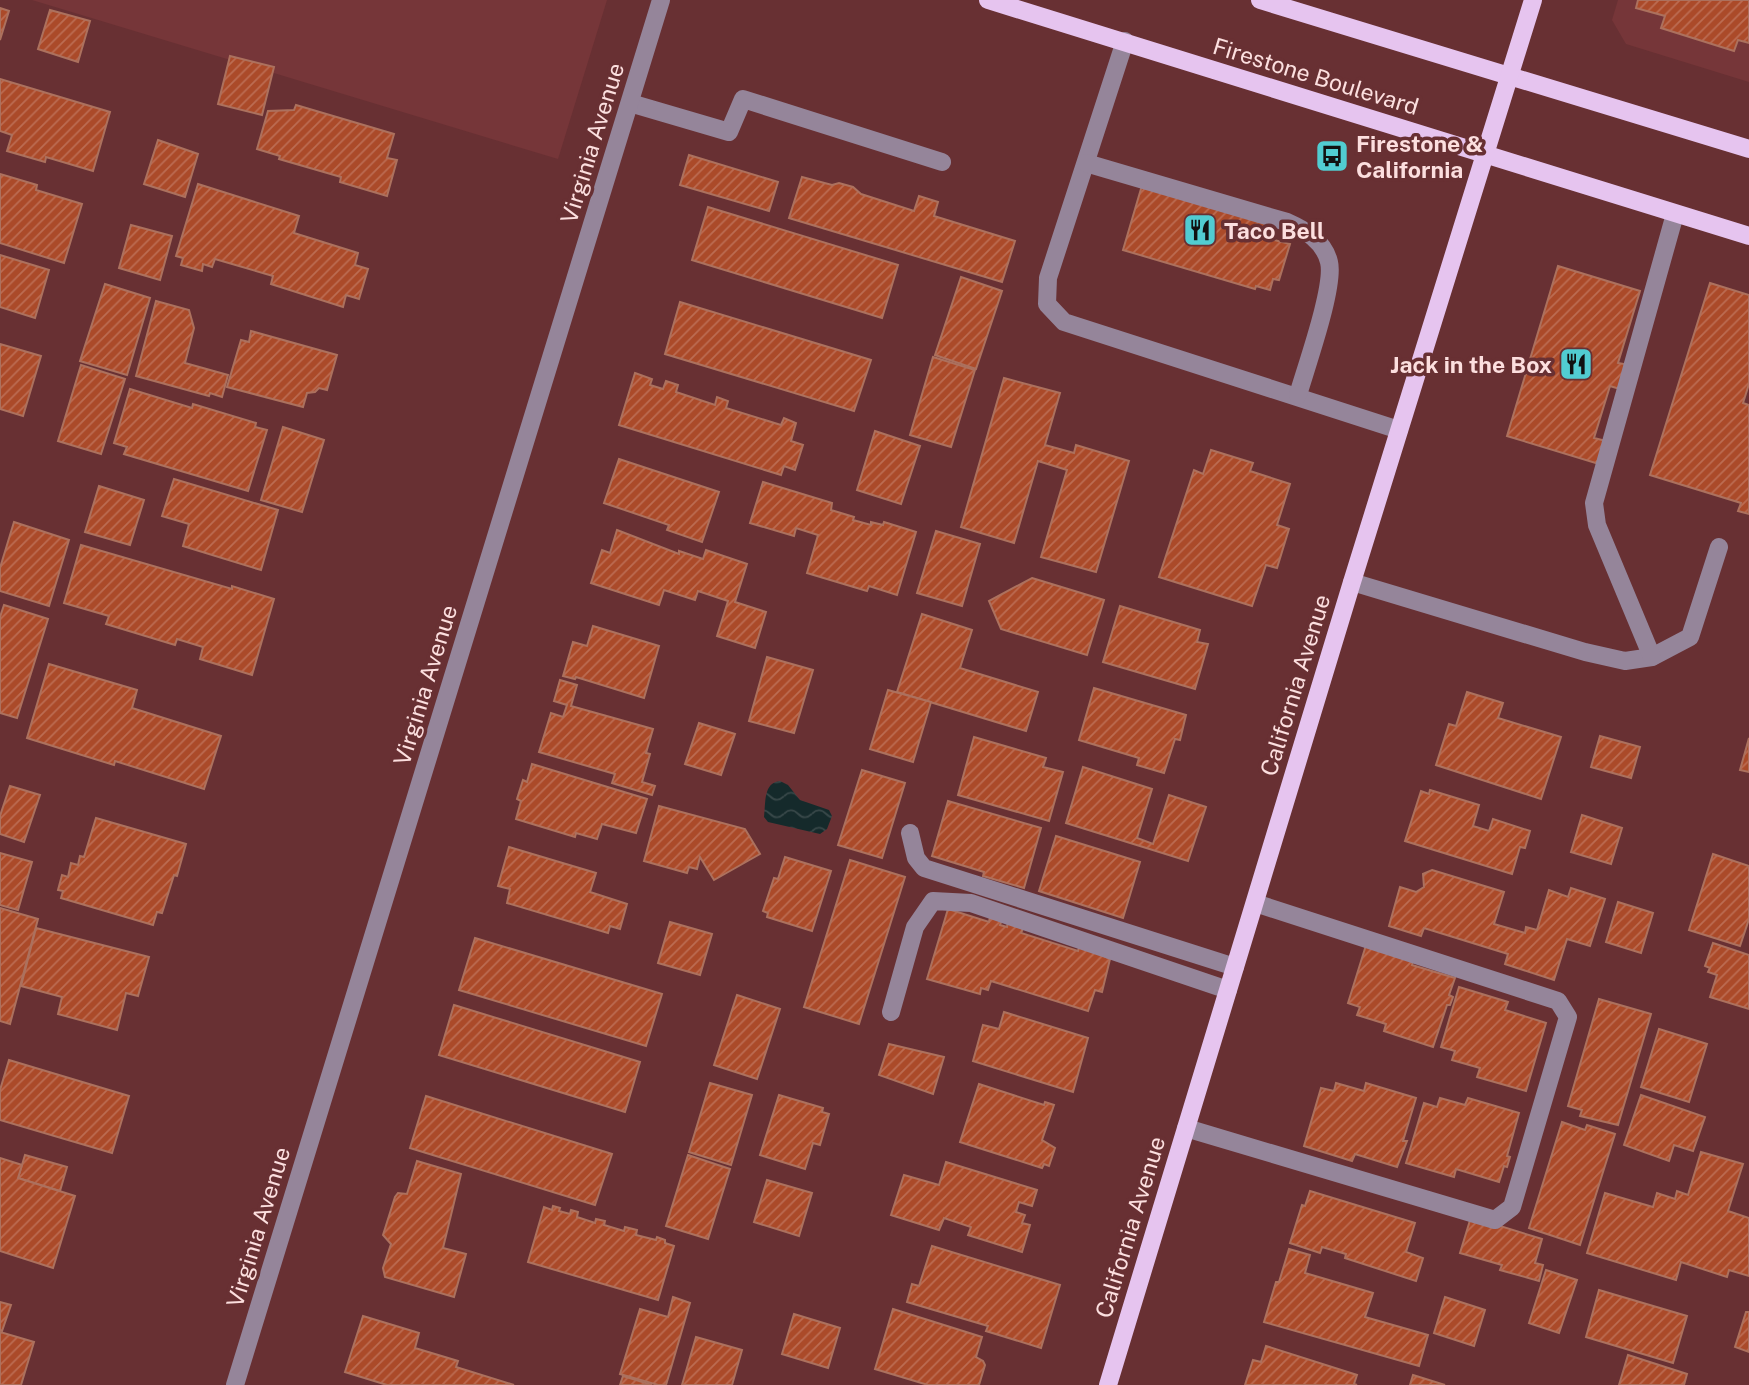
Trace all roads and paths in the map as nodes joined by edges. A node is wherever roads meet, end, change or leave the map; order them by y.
1 (661, 0) edge
2 (988, 0) edge
3 (1260, 0) edge
4 (1533, 0) edge
5 (1125, 41) junction
6 (1510, 76) junction
7 (630, 103) junction
8 (1749, 149) edge
9 (1485, 155) junction
10 (942, 162) dead end
11 (1086, 163) junction
12 (1675, 214) junction
13 (1749, 236) edge
14 (1298, 396) junction
15 (1399, 429) junction
16 (1719, 547) dead end
17 (1352, 582) junction
18 (1652, 657) junction
19 (911, 833) dead end
20 (1255, 903) junction
21 (1235, 967) junction
22 (1228, 990) junction
23 (891, 1012) dead end
24 (1186, 1128) junction
25 (235, 1385) edge
26 (1108, 1385) edge

1 - 7 street, Virginia Avenue
2 - 5 main road, Firestone Boulevard
3 - 6 main road
4 - 6 main road, California Avenue
5 - 9 main road, Firestone Boulevard
5 - 11 street
6 - 8 main road
6 - 9 main road, California Avenue
7 - 10 street
7 - 25 street, Virginia Avenue
9 - 12 main road, Firestone Boulevard
9 - 15 main road, California Avenue
11 - 14 street
11 - 14 street
12 - 13 main road, Firestone Boulevard
12 - 18 street
14 - 15 street
15 - 17 main road, California Avenue
16 - 18 street
17 - 18 street
17 - 20 main road, California Avenue
19 - 21 street
20 - 21 main road, California Avenue
20 - 24 street
21 - 22 main road, California Avenue
22 - 23 street
22 - 24 main road, California Avenue
24 - 26 main road, California Avenue

